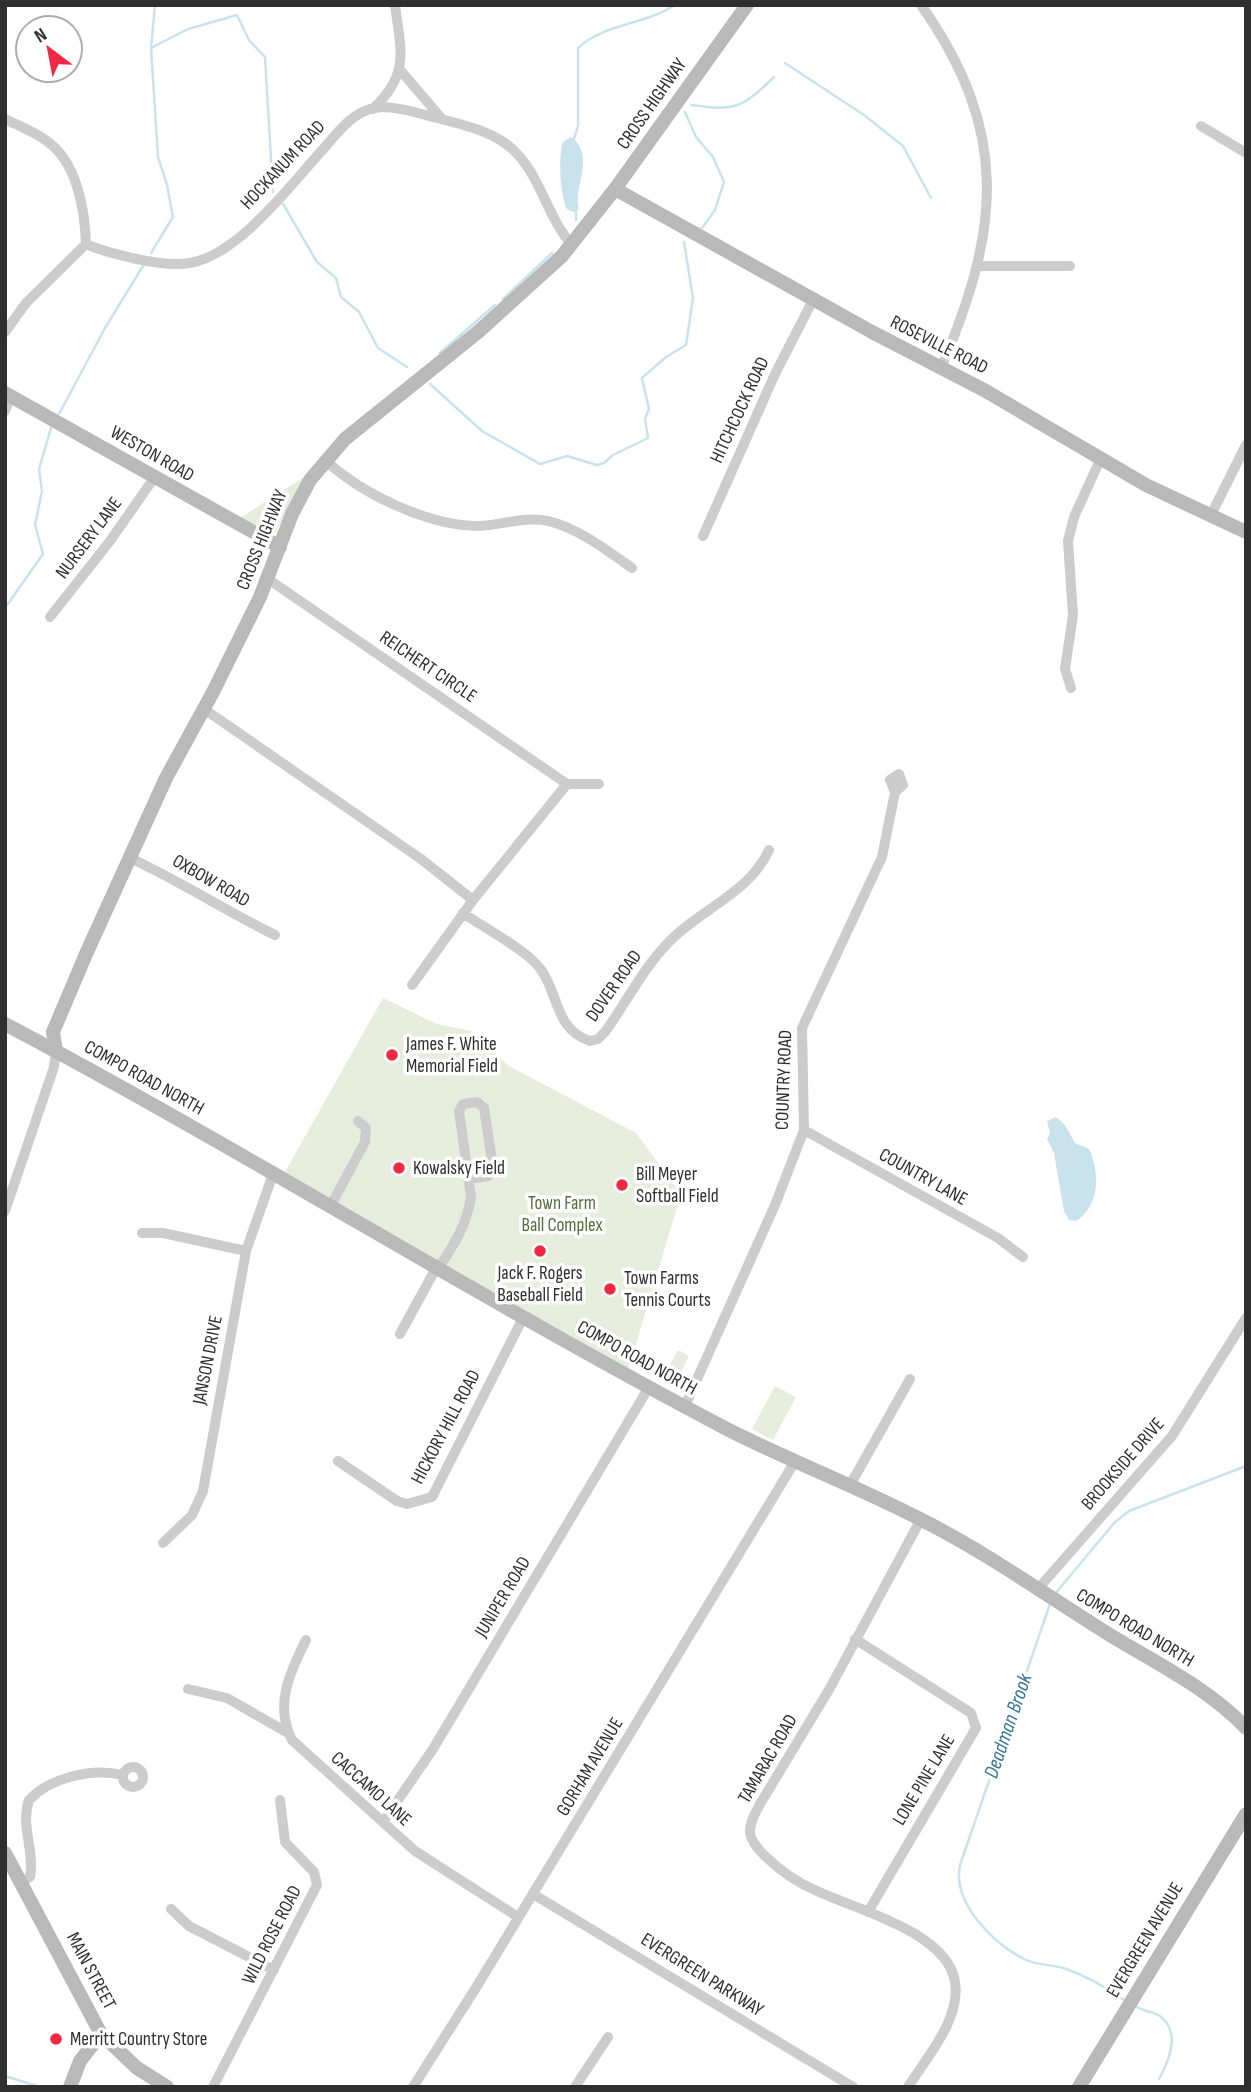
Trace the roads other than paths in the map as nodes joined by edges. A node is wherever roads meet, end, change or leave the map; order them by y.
1 (395, 5) edge
2 (747, 5) edge
3 (921, 5) edge
4 (401, 71) junction
5 (373, 108) junction
6 (5, 119) edge
7 (442, 119) junction
8 (1201, 126) dead end
9 (1246, 153) edge
10 (615, 189) junction
11 (86, 244) junction
12 (572, 246) junction
13 (979, 266) junction
14 (1070, 266) dead end
15 (813, 300) junction
16 (5, 332) edge
17 (942, 368) junction
18 (8, 394) edge
19 (5, 411) edge
20 (1246, 445) edge
21 (1101, 458) junction
22 (325, 460) junction
23 (154, 478) junction
24 (1210, 517) junction
25 (1246, 532) edge
26 (704, 536) dead end
27 (280, 547) junction
28 (632, 568) dead end
29 (268, 579) junction
30 (50, 617) dead end
31 (1071, 688) dead end
32 (204, 709) junction
33 (568, 784) junction
34 (599, 785) dead end
35 (895, 792) dead end
36 (769, 850) dead end
37 (130, 858) junction
38 (473, 900) junction
39 (463, 913) junction
40 (275, 935) dead end
41 (412, 985) dead end
42 (5, 1024) edge
43 (55, 1051) junction
44 (358, 1121) dead end
45 (804, 1130) junction
46 (273, 1174) junction
47 (469, 1180) junction
48 (330, 1207) junction
49 (5, 1211) edge
50 (142, 1233) dead end
51 (246, 1251) junction
52 (1023, 1257) dead end
53 (437, 1268) junction
54 (523, 1318) junction
55 (1246, 1318) edge
56 (400, 1334) dead end
57 (910, 1379) dead end
58 (649, 1387) junction
59 (685, 1406) junction
60 (338, 1461) dead end
61 (794, 1463) junction
62 (849, 1487) junction
63 (921, 1519) junction
64 (163, 1543) dead end
65 (1046, 1596) junction
66 (855, 1639) junction
67 (306, 1640) dead end
68 (188, 1689) dead end
69 (1246, 1728) edge
70 (288, 1733) junction
71 (123, 1775) dead end
72 (280, 1800) dead end
73 (1246, 1814) edge
74 (383, 1822) junction
75 (5, 1853) edge
76 (21, 1882) junction
77 (533, 1894) junction
78 (171, 1909) dead end
79 (868, 1912) junction
80 (518, 1917) junction
81 (274, 1970) junction
82 (101, 2034) junction
83 (608, 2037) dead end
84 (71, 2082) edge
85 (167, 2087) edge
86 (213, 2087) edge
87 (413, 2087) edge
88 (575, 2087) edge
89 (853, 2087) edge
90 (908, 2087) edge
91 (1079, 2087) edge

1 - 4 street
2 - 10 main road, CROSS HIGHWAY
3 - 13 street
4 - 5 street, HOCKANUM ROAD
4 - 7 street
5 - 7 street
5 - 11 street, HOCKANUM ROAD
6 - 11 street
7 - 12 street
8 - 9 street
10 - 12 main road, CROSS HIGHWAY
10 - 15 main road, ROSEVILLE ROAD
11 - 16 street
12 - 22 main road, CROSS HIGHWAY
13 - 14 street
13 - 17 street
15 - 17 main road, ROSEVILLE ROAD
15 - 26 street, HITCHCOCK ROAD
17 - 21 main road, ROSEVILLE ROAD
18 - 19 street
18 - 23 main road, WESTON ROAD
20 - 24 street
21 - 24 main road, ROSEVILLE ROAD
21 - 31 street
22 - 27 main road, CROSS HIGHWAY
22 - 28 street
23 - 27 main road, WESTON ROAD
23 - 30 street, NURSERY LANE
24 - 25 main road, ROSEVILLE ROAD
27 - 29 main road, CROSS HIGHWAY
29 - 32 main road, CROSS HIGHWAY
29 - 33 street, REICHERT CIRCLE
32 - 37 main road, CROSS HIGHWAY
32 - 38 street
33 - 34 street
33 - 38 street
35 - 45 street, COUNTRY ROAD
36 - 39 street, DOVER ROAD
37 - 40 street, OXBOW ROAD
37 - 43 main road, CROSS HIGHWAY
38 - 39 street
39 - 41 street
42 - 43 main road, COMPO ROAD NORTH
43 - 46 main road, COMPO ROAD NORTH
43 - 49 street, CROSS HIGHWAY
44 - 48 street
45 - 52 street, COUNTRY LANE
45 - 59 street, COUNTRY ROAD
46 - 48 main road, COMPO ROAD NORTH
46 - 51 street, JANSON DRIVE
47 - 47 street
47 - 53 street
48 - 53 main road, COMPO ROAD NORTH
50 - 51 street
51 - 64 street, JANSON DRIVE
53 - 54 main road, COMPO ROAD NORTH
53 - 56 street
54 - 58 main road, COMPO ROAD NORTH
54 - 60 street, HICKORY HILL ROAD
55 - 65 street, BROOKSIDE DRIVE
57 - 62 street
58 - 59 main road, COMPO ROAD NORTH
58 - 74 street, JUNIPER ROAD
59 - 61 main road, COMPO ROAD NORTH
61 - 62 main road, COMPO ROAD NORTH
61 - 77 street, GORHAM AVENUE
62 - 63 main road, COMPO ROAD NORTH
63 - 65 main road, COMPO ROAD NORTH
63 - 66 street, TAMARAC ROAD
65 - 69 main road, COMPO ROAD NORTH
66 - 79 street, LONE PINE LANE
66 - 79 street, TAMARAC ROAD
67 - 70 street
68 - 70 street, CACCAMO LANE
70 - 74 street, CACCAMO LANE
71 - 76 street
72 - 81 street, WILD ROSE ROAD
73 - 91 main road, EVERGREEN AVENUE
74 - 80 street, CACCAMO LANE
75 - 76 main road, MAIN STREET
76 - 82 main road, MAIN STREET
77 - 80 street, GORHAM AVENUE
77 - 89 street, EVERGREEN PARKWAY
78 - 81 street
79 - 90 street, TAMARAC ROAD
80 - 87 street, GORHAM AVENUE
81 - 86 street, WILD ROSE ROAD
82 - 84 main road
82 - 85 main road, MAIN STREET
83 - 88 street

